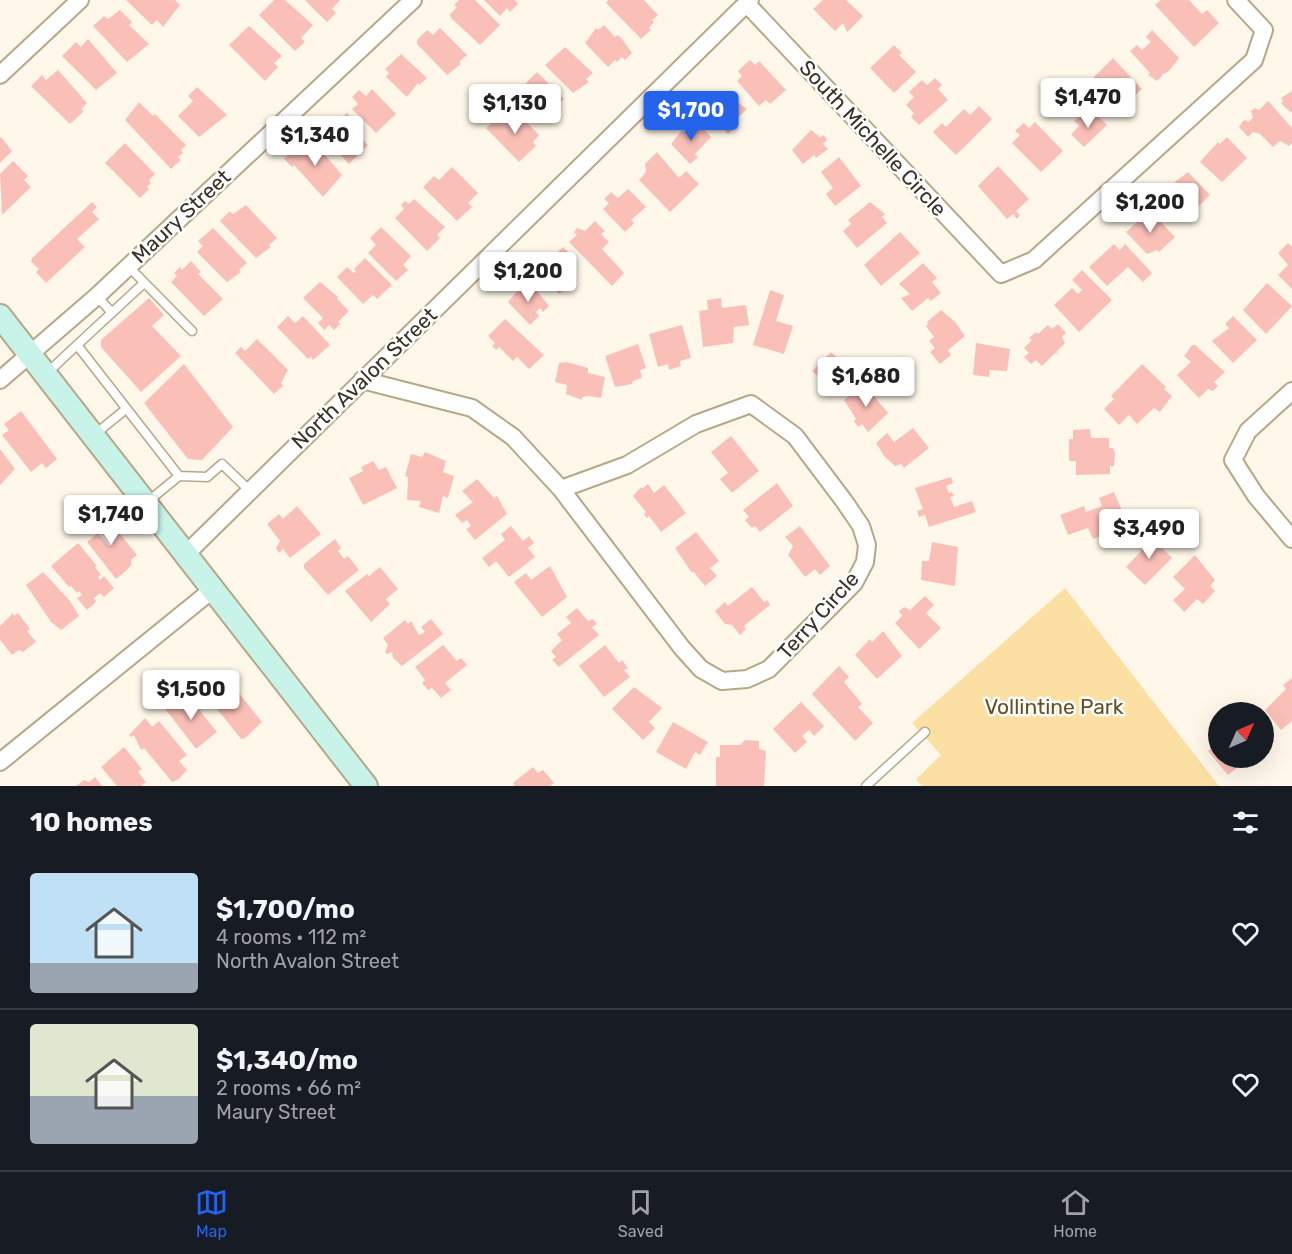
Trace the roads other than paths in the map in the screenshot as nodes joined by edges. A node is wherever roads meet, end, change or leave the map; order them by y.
1 (80, 0) edge
2 (413, 0) edge
3 (1236, 0) edge
4 (748, 2) edge
5 (0, 75) edge
6 (128, 266) junction
7 (144, 282) junction
8 (97, 296) junction
9 (112, 313) junction
10 (0, 316) edge
11 (192, 331) dead end
12 (77, 345) junction
13 (31, 355) junction
14 (45, 374) junction
15 (0, 380) edge
16 (362, 380) junction
17 (1292, 391) edge
18 (126, 409) junction
19 (93, 436) junction
20 (179, 476) junction
21 (561, 489) junction
22 (249, 490) junction
23 (145, 504) junction
24 (1292, 539) edge
25 (185, 555) junction
26 (212, 590) junction
27 (925, 732) dead end
28 (0, 762) edge
29 (366, 786) edge
30 (867, 786) edge

1 - 5 street
2 - 6 street, Maury Street
3 - 4 street, South Michelle Circle
4 - 16 street, North Avalon Street
6 - 7 lane
6 - 8 street, Maury Street
7 - 9 lane
7 - 11 lane
8 - 9 lane
8 - 13 street, Maury Street
9 - 12 lane
10 - 13 street
12 - 14 lane
12 - 18 lane
13 - 14 street
13 - 15 street, Maury Street
14 - 19 street
16 - 21 street, Terry Circle
16 - 22 street, North Avalon Street
17 - 24 street
18 - 19 lane
18 - 20 lane
19 - 23 street
20 - 22 lane
20 - 23 lane
21 - 21 street, Terry Circle
22 - 25 street, North Avalon Street
23 - 25 street
25 - 26 street
26 - 28 street
26 - 29 street
27 - 30 lane

